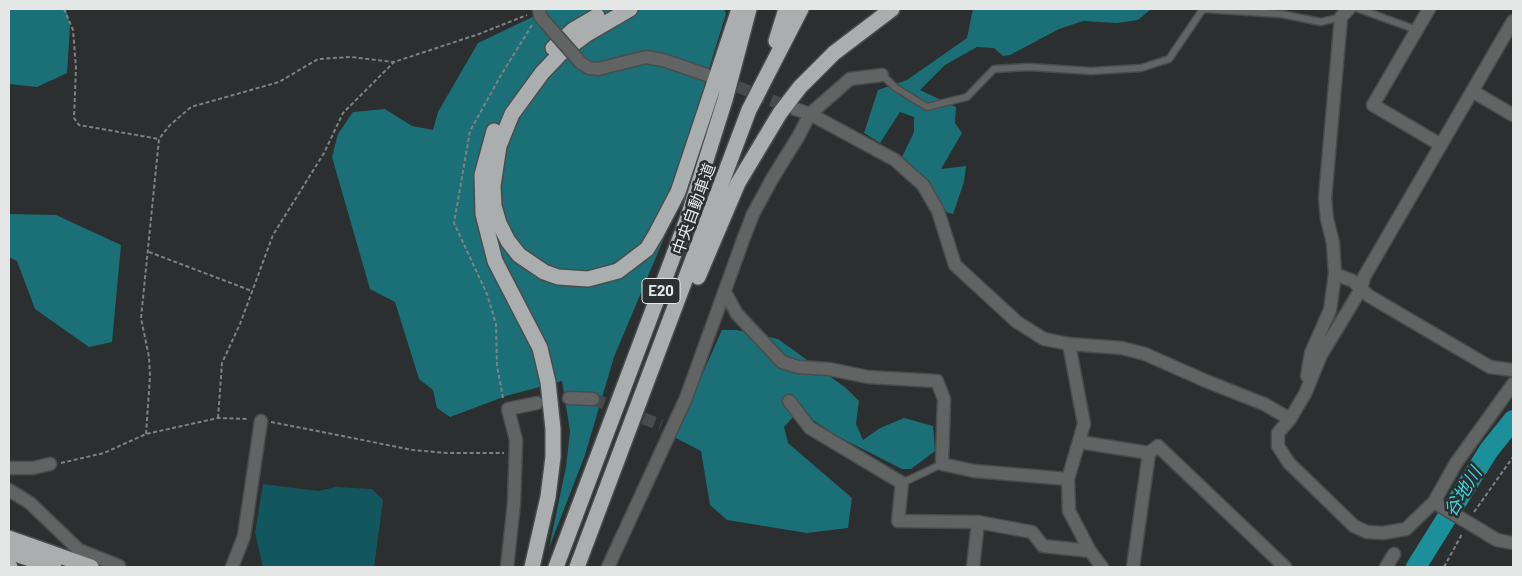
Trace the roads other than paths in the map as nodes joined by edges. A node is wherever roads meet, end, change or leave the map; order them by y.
1 (608, 9) edge
2 (630, 9) edge
3 (739, 9) edge
4 (749, 9) edge
5 (786, 9) edge
6 (801, 9) edge
7 (892, 9) edge
8 (1359, 9) edge
9 (1429, 9) edge
10 (540, 13) edge
11 (1345, 13) edge
12 (1513, 20) edge
13 (1417, 30) junction
14 (707, 75) tunnel mouth
15 (882, 75) joint
16 (762, 83) junction
17 (1472, 91) junction
18 (795, 110) tunnel mouth
19 (810, 114) junction
20 (1513, 115) edge
21 (1441, 145) junction
22 (1335, 274) junction
23 (1361, 289) junction
24 (725, 292) junction
25 (1069, 344) junction
26 (1513, 370) edge
27 (1513, 384) edge
28 (1305, 394) junction
29 (569, 398) dead end
30 (594, 400) tunnel mouth
31 (789, 401) dead end
32 (537, 403) dead end
33 (1290, 419) junction
34 (260, 421) road end
35 (1080, 442) junction
36 (1149, 452) junction
37 (50, 464) road end
38 (942, 464) junction
39 (9, 468) edge
40 (1068, 479) junction
41 (610, 482) junction
42 (902, 483) junction
43 (9, 490) edge
44 (1436, 503) junction
45 (978, 522) junction
46 (9, 538) edge
47 (1513, 543) edge
48 (1090, 551) junction
49 (9, 552) edge
50 (1394, 554) dead end
51 (1278, 565) edge
52 (54, 567) edge
53 (90, 567) edge
54 (120, 567) edge
55 (232, 567) edge
56 (507, 567) edge
57 (532, 567) edge
58 (556, 567) edge
59 (577, 567) edge
60 (608, 567) edge
61 (973, 567) edge
62 (1102, 567) edge
63 (1133, 567) edge
64 (1386, 567) edge

1 - 57 highway
2 - 3 highway
4 - 58 highway, 中央自動車道 / E20
5 - 16 highway
6 - 16 highway, 中央自動車道 / E20
7 - 41 highway
8 - 13 lane
9 - 13 street
10 - 14 street, bridge
11 - 15 lane
11 - 22 street
12 - 17 street
13 - 21 street
15 - 19 street
16 - 41 highway, 中央自動車道 / E20
17 - 20 street
17 - 21 street
18 - 19 street
19 - 24 street
19 - 25 street
21 - 23 street
22 - 23 street
22 - 28 street
23 - 26 street
23 - 28 street
24 - 38 street
24 - 60 street
25 - 33 street
25 - 35 street
27 - 44 street
28 - 33 street
29 - 30 street
31 - 42 street
32 - 56 street
33 - 44 street
34 - 55 street
35 - 36 street
35 - 40 street
36 - 51 street
36 - 63 street
37 - 39 street
38 - 40 street
38 - 42 lane
40 - 48 street
41 - 59 highway, 中央自動車道 / E20
42 - 45 street
43 - 54 street
44 - 47 street
45 - 48 street
45 - 61 street
46 - 53 highway
48 - 62 street
49 - 52 highway
50 - 64 street

